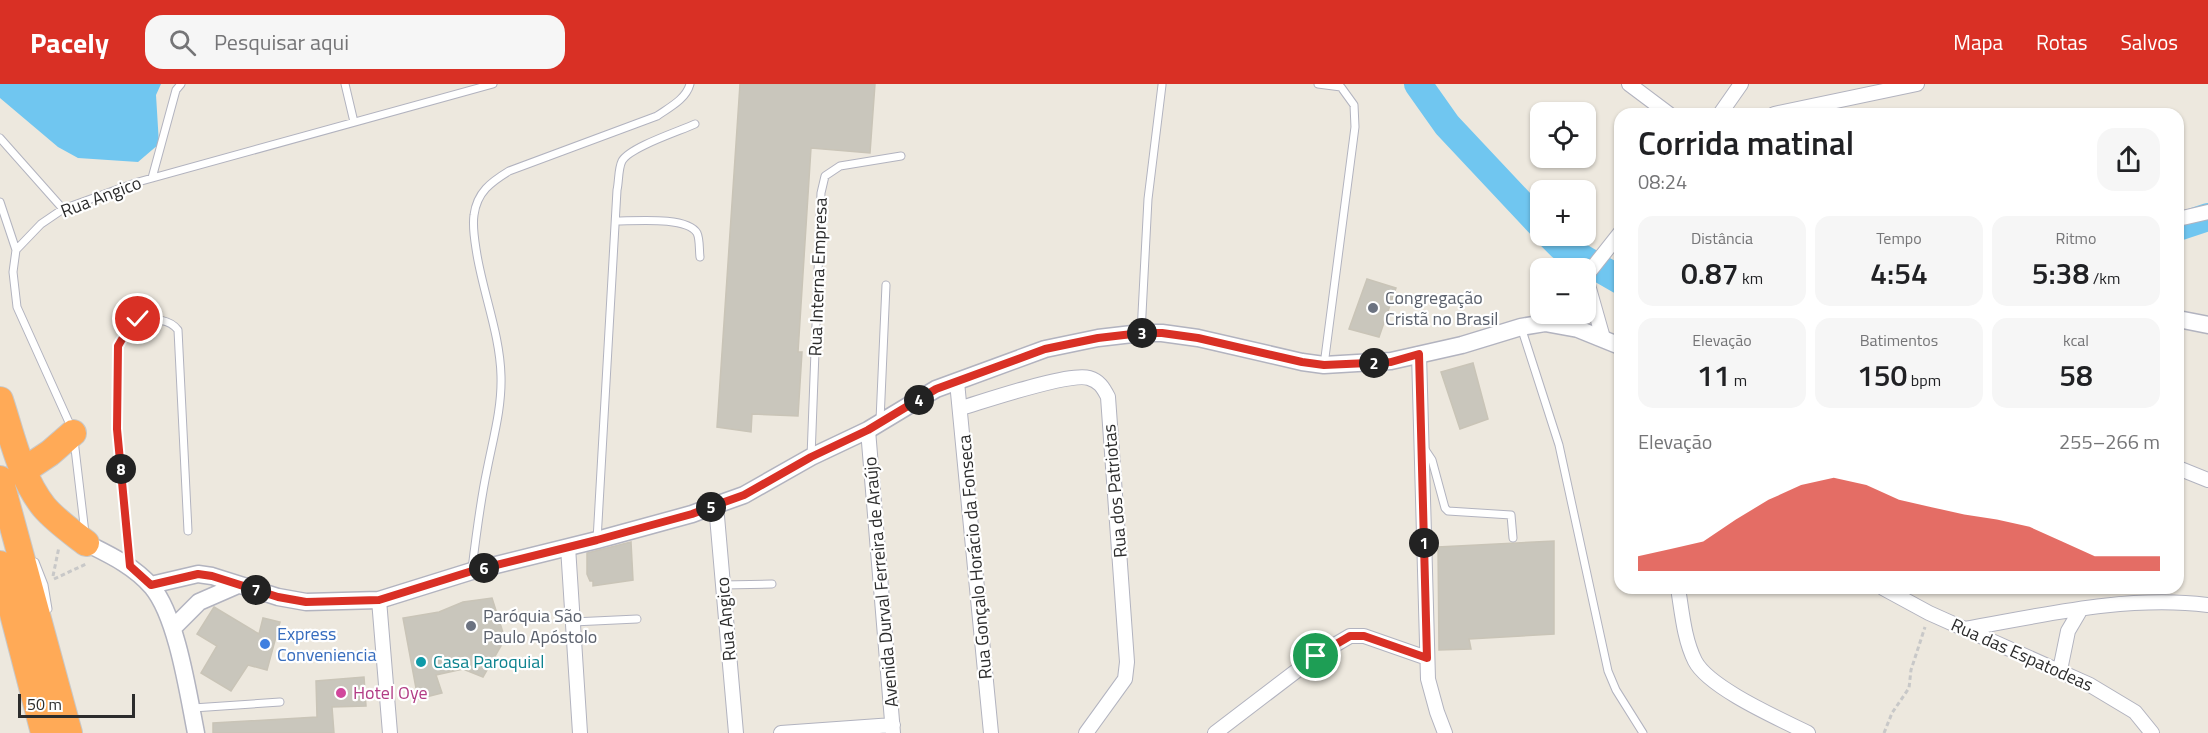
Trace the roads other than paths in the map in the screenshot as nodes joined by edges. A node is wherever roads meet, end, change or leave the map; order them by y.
1 (181, 84) edge
2 (345, 84) edge
3 (493, 84) edge
4 (690, 84) edge
5 (1318, 84) edge
6 (1629, 84) edge
7 (1741, 84) edge
8 (1917, 84) edge
9 (1162, 85) edge
10 (1661, 108) edge
11 (1724, 108) edge
12 (1803, 108) edge
13 (354, 122) junction
14 (695, 124) dead end
15 (0, 138) edge
16 (901, 156) dead end
17 (152, 178) junction
18 (0, 202) edge
19 (63, 209) junction
20 (2208, 212) edge
21 (2184, 218) edge
22 (616, 220) junction
23 (1614, 245) edge
24 (16, 250) junction
25 (700, 257) dead end
26 (1596, 265) edge
27 (886, 285) dead end
28 (1596, 310) edge
29 (2184, 320) edge
30 (1530, 324) edge
31 (1564, 324) edge
32 (2208, 325) edge
33 (1521, 327) junction
34 (1141, 333) junction
35 (1604, 338) junction
36 (1614, 343) edge
37 (1419, 354) junction
38 (1324, 365) junction
39 (957, 382) junction
40 (0, 400) edge
41 (961, 408) junction
42 (874, 427) junction
43 (73, 433) junction
44 (1421, 443) junction
45 (811, 457) junction
46 (2184, 470) edge
47 (9, 480) edge
48 (2208, 480) edge
49 (716, 505) junction
50 (23, 530) dead end
51 (188, 531) dead end
52 (1513, 538) dead end
53 (597, 540) junction
54 (86, 543) junction
55 (568, 548) junction
56 (31, 552) dead end
57 (0, 564) edge
58 (130, 566) junction
59 (472, 571) junction
60 (772, 584) dead end
61 (151, 585) junction
62 (238, 585) junction
63 (723, 585) junction
64 (1679, 594) edge
65 (1688, 594) edge
66 (1894, 594) edge
67 (379, 600) junction
68 (2208, 605) edge
69 (2081, 609) junction
70 (1682, 610) junction
71 (49, 615) dead end
72 (0, 620) edge
73 (637, 620) dead end
74 (573, 622) junction
75 (173, 628) junction
76 (1964, 629) junction
77 (54, 645) dead end
78 (1427, 658) junction
79 (2060, 670) junction
80 (59, 692) junction
81 (280, 702) dead end
82 (36, 703) junction
83 (191, 708) junction
84 (893, 729) edge
85 (44, 733) edge
86 (69, 733) edge
87 (196, 733) edge
88 (390, 733) edge
89 (580, 733) edge
90 (736, 733) edge
91 (781, 733) edge
92 (991, 733) edge
93 (1086, 733) edge
94 (1215, 733) edge
95 (1445, 733) edge
96 (1643, 733) edge
97 (1809, 733) edge
98 (2152, 733) edge

1 - 17 lane
2 - 13 lane
3 - 13 lane, Rua Angico
4 - 59 lane
5 - 38 lane
6 - 10 street
7 - 11 street
8 - 12 street
9 - 34 lane
13 - 17 lane, Rua Angico
14 - 22 lane
15 - 19 lane
16 - 45 lane, Rua Interna Empresa
17 - 19 lane, Rua Angico
18 - 24 lane
19 - 24 lane, Rua Angico
20 - 21 street
22 - 25 lane
22 - 53 lane
23 - 26 street
24 - 43 lane
27 - 42 lane
28 - 35 street
29 - 32 street
30 - 33 street
31 - 35 street
33 - 37 street
33 - 96 lane
34 - 38 street
34 - 39 street
35 - 36 street
37 - 38 street
37 - 44 street
39 - 41 street, Rua Gonçalo Horácio da Fonseca
39 - 42 street
40 - 47 highway
41 - 92 street, Rua Gonçalo Horácio da Fonseca
41 - 93 street, Rua dos Patriotas
42 - 45 street
42 - 84 street, Avenida Durval Ferreira de Araújo
43 - 47 highway
43 - 54 lane
44 - 52 lane
44 - 78 street
45 - 49 street
46 - 48 street
47 - 50 lane
47 - 54 highway
47 - 80 highway
49 - 53 street
49 - 63 street, Rua Angico
51 - 58 lane
53 - 55 street
54 - 58 street
55 - 59 street
55 - 74 street
56 - 71 lane
57 - 82 highway
58 - 61 street
59 - 67 street
60 - 63 lane
61 - 62 street
61 - 75 street
62 - 67 street
62 - 75 street
63 - 90 street, Rua Angico
64 - 70 street
65 - 70 street
66 - 76 street, Rua das Espatodeas
67 - 88 street
68 - 69 street
69 - 76 street
69 - 79 street
70 - 97 street
72 - 82 highway
73 - 74 lane
74 - 89 street
75 - 83 street
76 - 79 street, Rua das Espatodeas
77 - 80 lane
78 - 94 street
78 - 95 street
79 - 98 street, Rua das Espatodeas
80 - 86 highway
81 - 83 lane
82 - 85 highway
83 - 87 street
84 - 91 street

